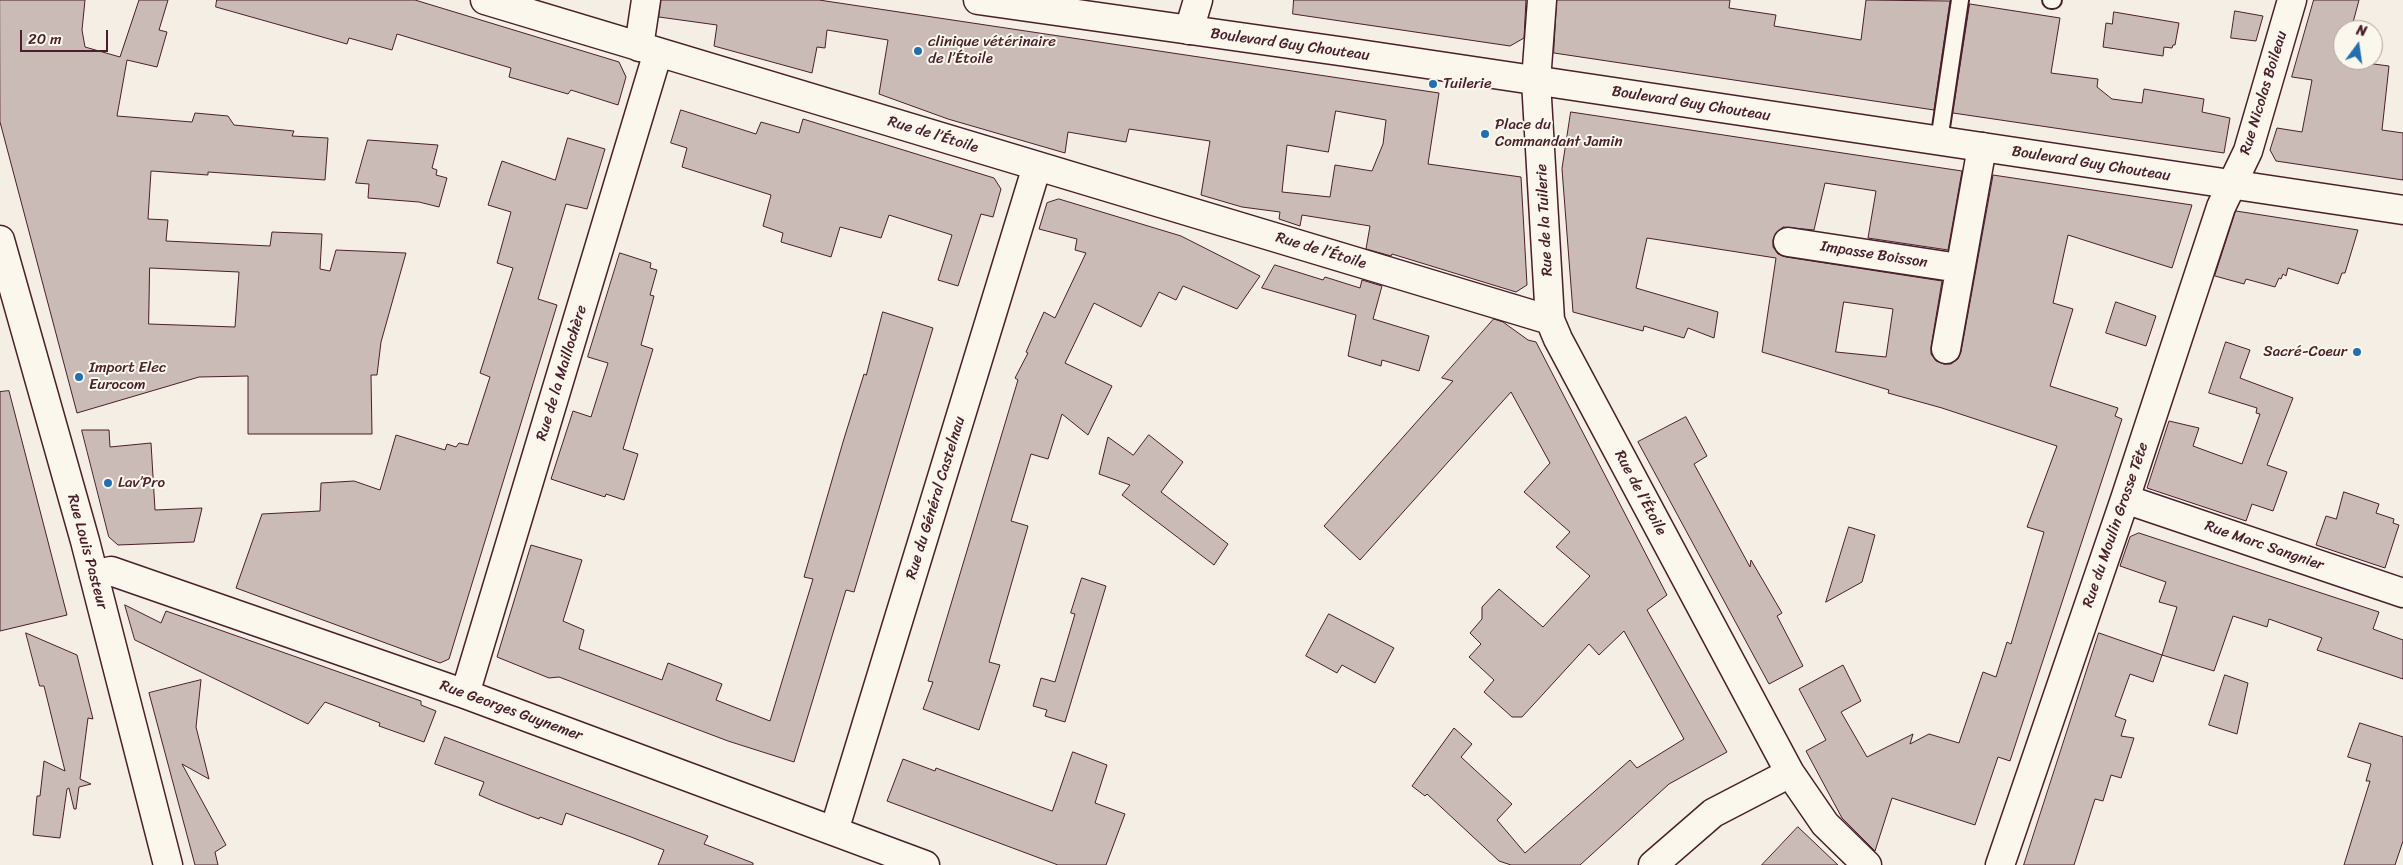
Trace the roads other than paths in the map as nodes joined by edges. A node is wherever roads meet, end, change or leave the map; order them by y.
1 (485, 0) edge
2 (646, 0) edge
3 (978, 0) edge
4 (1198, 0) edge
5 (1542, 0) edge
6 (1960, 0) edge
7 (2292, 0) edge
8 (1188, 30) junction
9 (648, 49) junction
10 (1536, 81) junction
11 (1939, 141) junction
12 (1982, 147) junction
13 (1037, 166) junction
14 (2231, 185) junction
15 (2403, 210) edge
16 (0, 240) edge
17 (1788, 242) dead end
18 (1960, 268) junction
19 (1550, 320) junction
20 (1946, 349) dead end
21 (2125, 499) junction
22 (94, 576) junction
23 (2403, 593) edge
24 (465, 694) junction
25 (1790, 773) junction
26 (834, 831) junction
27 (168, 865) edge
28 (925, 865) edge
29 (1653, 865) edge
30 (1867, 865) edge
31 (2000, 865) edge

1 - 9 street, Rue de l’Étoile
2 - 9 street, Rue de la Maillochère
3 - 8 street, Boulevard Guy Chouteau
4 - 8 street
5 - 10 street, Rue de la Tuilerie
6 - 11 lane
7 - 14 street, Rue Nicolas Boileau
8 - 10 street, Boulevard Guy Chouteau
9 - 13 street, Rue de l’Étoile
9 - 24 street, Rue de la Maillochère
10 - 11 street, Boulevard Guy Chouteau
10 - 19 street, Rue de la Tuilerie
11 - 12 street, Boulevard Guy Chouteau
12 - 14 street, Boulevard Guy Chouteau
12 - 18 street
13 - 19 street, Rue de l’Étoile
13 - 26 street, Rue du Général Castelnau
14 - 15 street, Boulevard Guy Chouteau
14 - 21 street, Rue du Moulin Grosse Tête
16 - 22 street, Rue Louis Pasteur
17 - 18 street, Impasse Boisson
18 - 20 street
19 - 25 street, Rue de l’Étoile
21 - 23 street, Rue Marc Sangnier
21 - 31 street, Rue du Moulin Grosse Tête
22 - 24 street, Rue Georges Guynemer
22 - 27 street, Rue Louis Pasteur
24 - 26 street, Rue Georges Guynemer
25 - 29 street
25 - 30 street, Rue de l’Étoile
26 - 28 street, Rue Georges Guynemer

